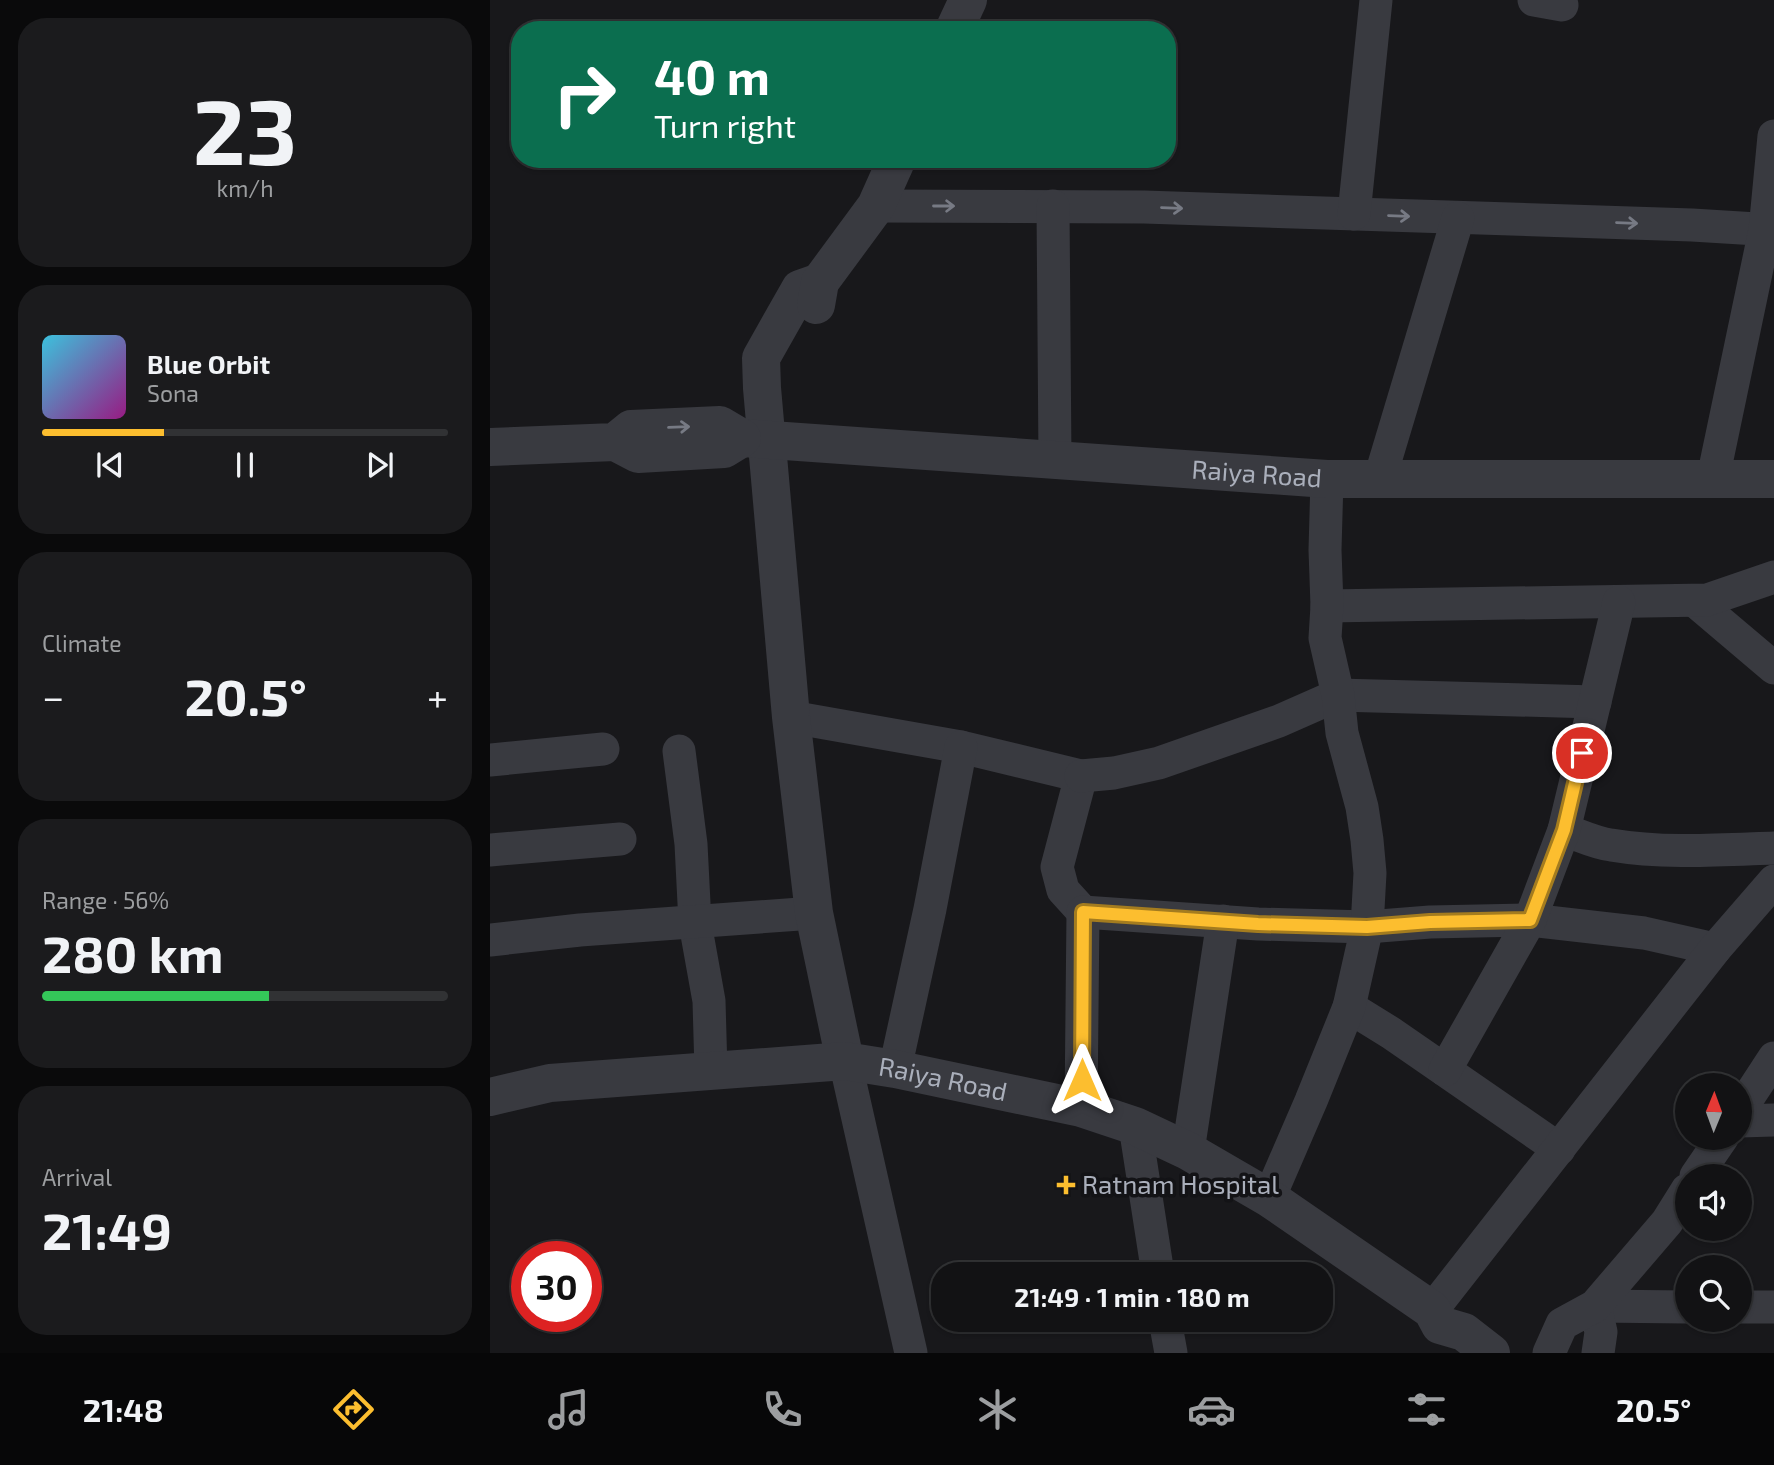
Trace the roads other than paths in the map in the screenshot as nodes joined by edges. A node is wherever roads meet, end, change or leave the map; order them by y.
1 (968, 0) edge
2 (1376, 0) edge
3 (958, 21) edge
4 (1774, 136) edge
5 (893, 168) edge
6 (876, 206) junction
7 (1053, 206) junction
8 (1354, 214) junction
9 (1458, 218) junction
10 (1770, 230) edge
11 (754, 440) junction
12 (490, 447) edge
13 (1055, 461) junction
14 (1380, 478) junction
15 (1713, 478) junction
16 (1327, 479) junction
17 (1774, 479) edge
18 (1774, 577) edge
19 (1695, 601) junction
20 (1619, 602) junction
21 (1327, 606) junction
22 (1774, 668) edge
23 (1338, 695) junction
24 (1595, 702) junction
25 (791, 717) junction
26 (961, 747) junction
27 (603, 749) dead end
28 (679, 751) dead end
29 (490, 760) edge
30 (1081, 776) junction
31 (1564, 830) junction
32 (620, 839) dead end
33 (1774, 848) edge
34 (490, 850) edge
35 (1774, 881) edge
36 (1083, 912) junction
37 (814, 913) junction
38 (1530, 920) junction
39 (1223, 921) junction
40 (695, 923) junction
41 (1367, 927) junction
42 (490, 940) edge
43 (1715, 949) junction
44 (1349, 1007) junction
45 (1774, 1058) edge
46 (845, 1061) junction
47 (895, 1069) junction
48 (1445, 1070) junction
49 (710, 1071) junction
50 (1752, 1092) edge
51 (490, 1097) edge
52 (1082, 1108) junction
53 (1774, 1120) edge
54 (1752, 1121) edge
55 (1135, 1126) junction
56 (1559, 1149) junction
57 (1188, 1151) junction
58 (1269, 1198) junction
59 (1675, 1210) edge
60 (1156, 1262) edge
61 (1595, 1306) junction
62 (1675, 1307) edge
63 (1752, 1307) edge
64 (1774, 1307) edge
65 (1437, 1329) edge
66 (1167, 1332) edge
67 (911, 1353) edge
68 (1171, 1353) edge
69 (1491, 1353) edge
70 (1549, 1353) edge
71 (1598, 1353) edge

1 - 3 street
2 - 8 street
4 - 10 street
5 - 6 street
6 -> 7 street
6 - 11 street
7 -> 8 street
7 - 13 street
8 -> 9 street
9 -> 10 street
9 - 14 street
10 - 15 street
11 - 12 street, Raiya Road
11 - 13 street, Raiya Road
11 - 25 street
13 - 16 street, Raiya Road
14 - 15 street, Raiya Road
14 - 16 street, Raiya Road
15 - 17 street, Raiya Road
16 - 21 street
18 - 19 street
19 - 20 street
19 - 22 street
20 - 21 street
20 - 24 street
21 - 23 street
23 - 24 street
23 - 30 street
23 - 41 street
24 - 31 street
25 - 26 street
25 - 37 street
26 - 30 street
26 - 47 street
27 - 29 street
28 - 40 street
30 - 36 street
31 - 33 street
31 - 38 street
32 - 34 street
35 - 43 street
36 - 39 street
36 - 52 street
37 - 40 street
37 - 46 street
38 - 41 street
38 - 43 street
38 - 48 street
39 - 41 street
39 - 57 street
40 - 42 street
40 - 49 street
41 - 44 street
43 - 56 street
44 - 48 street
44 - 58 street
45 - 50 street
46 - 47 street, Raiya Road
46 - 49 street, Raiya Road
46 - 67 street
47 - 52 street, Raiya Road
48 - 56 street
49 - 51 street, Raiya Road
52 - 55 street, Raiya Road
53 - 54 street
55 - 57 street, Raiya Road
55 - 60 street
56 - 65 street
57 - 58 street, Raiya Road
58 - 65 street, Raiya Road
59 - 61 street
61 - 62 street
61 - 70 street
61 - 71 street
63 - 64 street
65 - 69 street, Raiya Road
66 - 68 street

